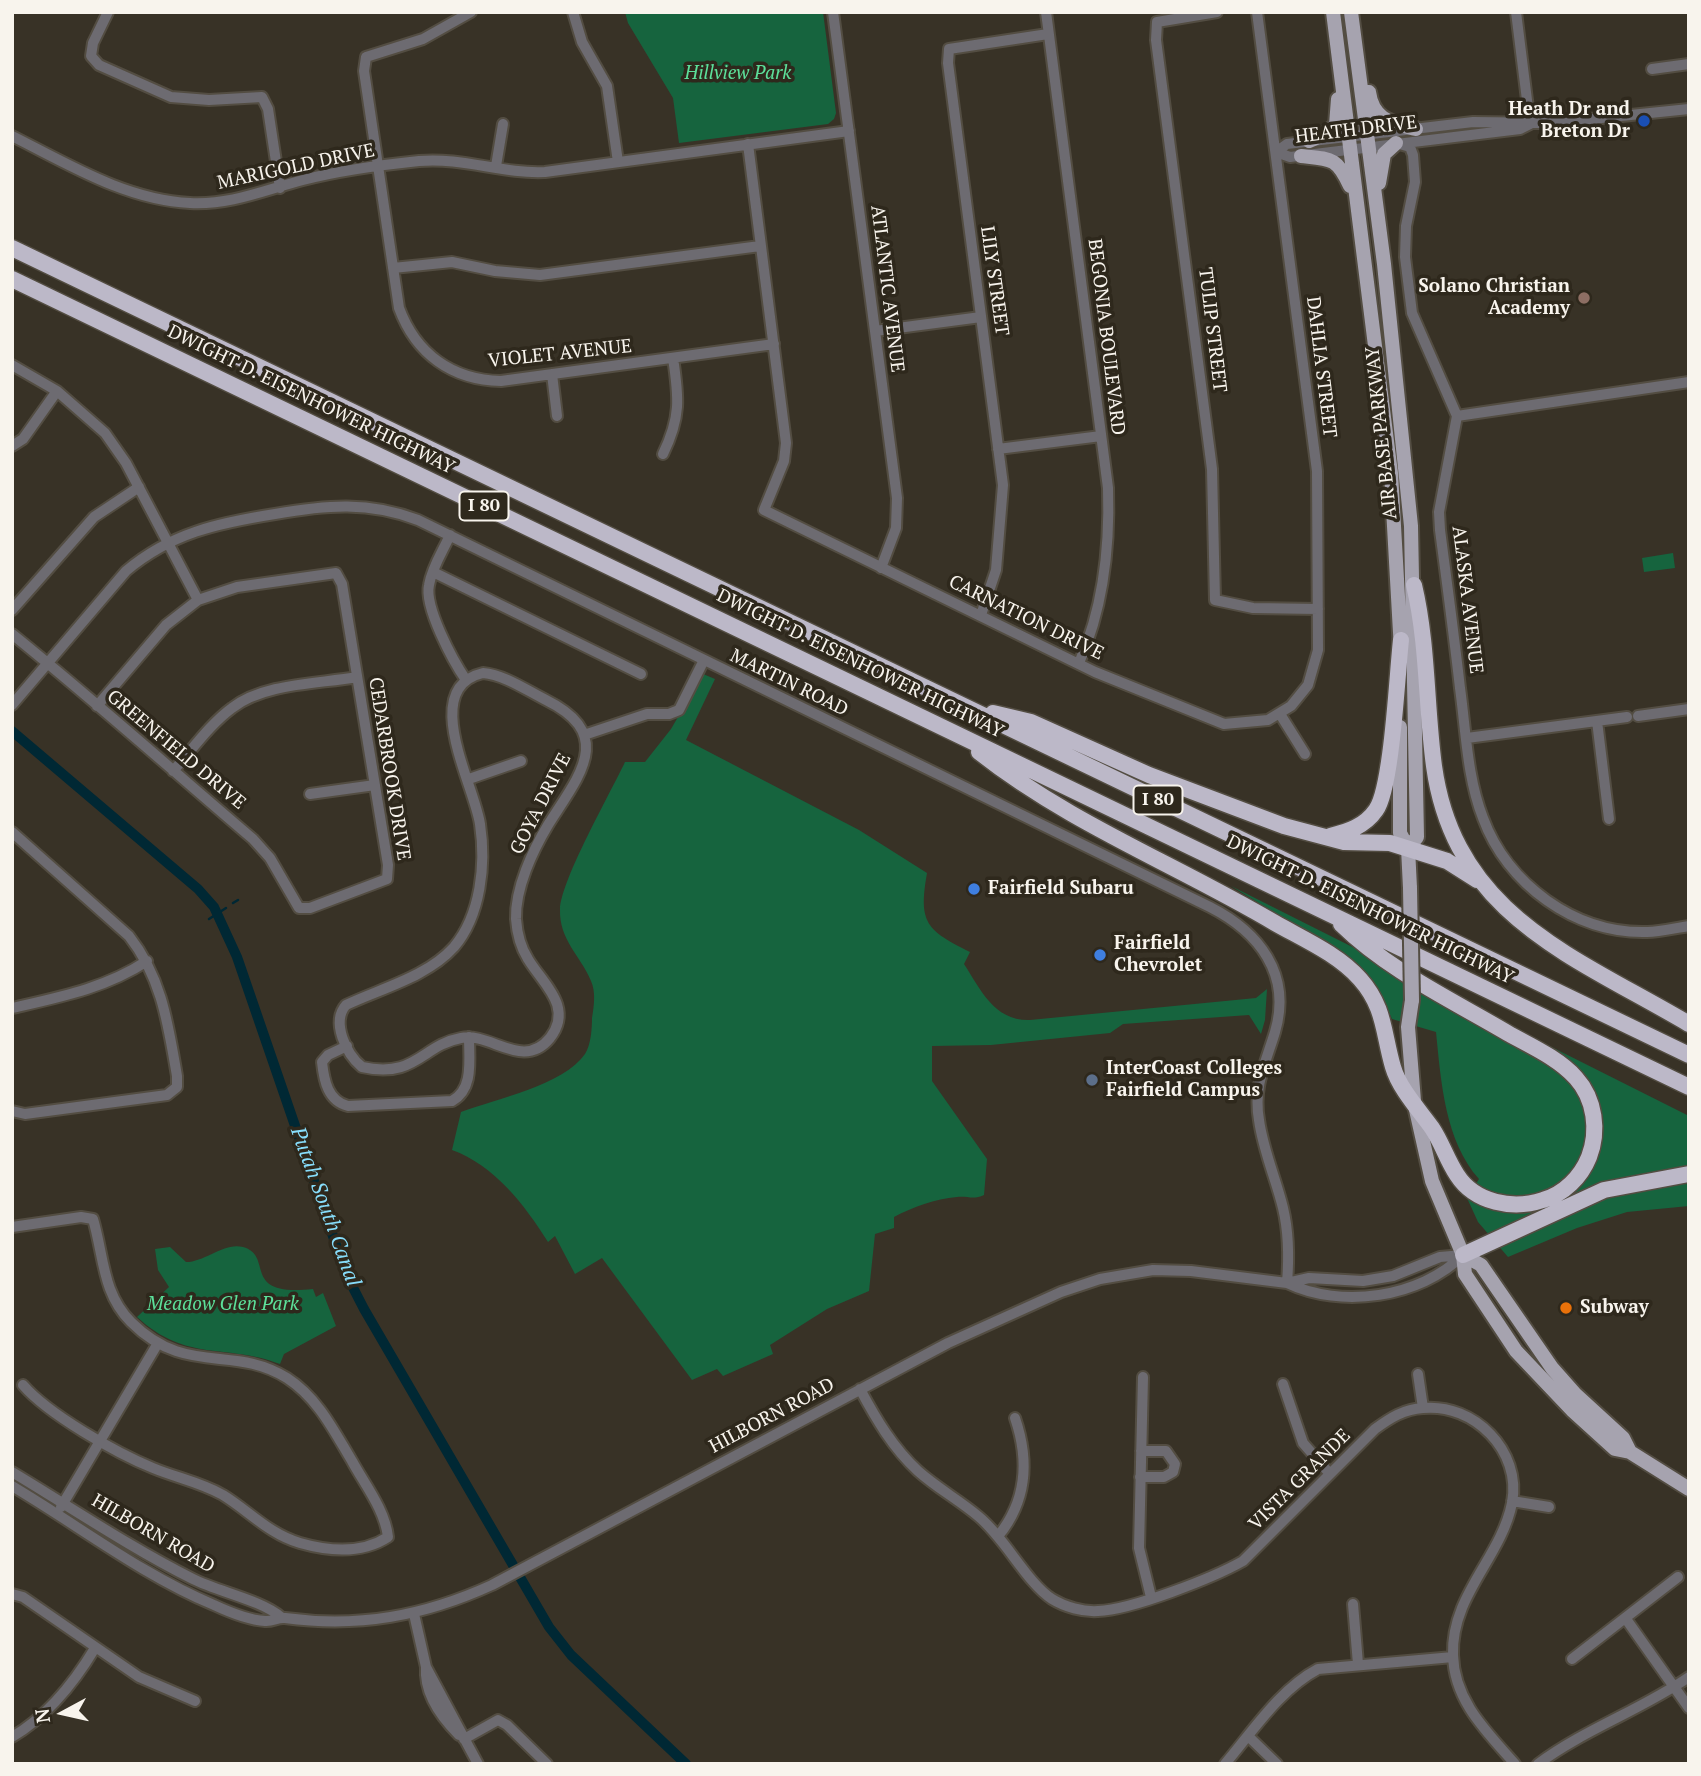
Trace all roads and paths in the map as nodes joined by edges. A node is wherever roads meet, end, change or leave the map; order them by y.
1 (108, 12) edge
2 (471, 12) edge
3 (573, 12) edge
4 (833, 12) edge
5 (1046, 12) edge
6 (1217, 12) edge
7 (1258, 12) edge
8 (1333, 12) edge
9 (1352, 12) edge
10 (1516, 12) edge
11 (1048, 34) junction
12 (1340, 63) junction
13 (1689, 64) edge
14 (1652, 69) dead end
15 (1689, 109) edge
16 (503, 124) dead end
17 (1530, 124) junction
18 (1416, 130) junction
19 (849, 131) junction
20 (12, 136) edge
21 (1309, 141) junction
22 (1368, 141) junction
23 (1396, 143) junction
24 (748, 144) junction
25 (1350, 144) junction
26 (1276, 152) junction
27 (1301, 156) junction
28 (618, 162) junction
29 (496, 166) junction
30 (379, 167) junction
31 (280, 188) junction
32 (1375, 198) junction
33 (1357, 200) junction
34 (760, 246) junction
35 (12, 248) edge
36 (393, 268) junction
37 (12, 279) edge
38 (981, 317) junction
39 (875, 331) junction
40 (774, 344) junction
41 (673, 358) junction
42 (12, 365) edge
43 (552, 374) junction
44 (1689, 382) edge
45 (57, 391) junction
46 (558, 416) dead end
47 (1457, 416) junction
48 (1101, 436) junction
49 (12, 446) edge
50 (998, 449) junction
51 (663, 454) dead end
52 (139, 487) junction
53 (450, 535) junction
54 (168, 542) junction
55 (881, 568) junction
56 (433, 572) junction
57 (1414, 585) junction
58 (198, 600) junction
59 (1318, 609) junction
60 (12, 610) edge
61 (981, 615) junction
62 (12, 634) edge
63 (1401, 640) junction
64 (704, 660) junction
65 (48, 663) junction
66 (1079, 663) junction
67 (641, 674) dead end
68 (357, 677) junction
69 (466, 680) junction
70 (12, 705) edge
71 (97, 706) junction
72 (964, 706) junction
73 (1689, 709) edge
74 (1280, 714) junction
75 (1597, 721) junction
76 (955, 733) junction
77 (584, 735) junction
78 (1467, 738) junction
79 (1305, 754) dead end
80 (521, 761) dead end
81 (173, 771) junction
82 (469, 779) junction
83 (375, 785) junction
84 (310, 794) dead end
85 (1609, 819) dead end
86 (12, 832) edge
87 (1321, 838) junction
88 (1408, 848) junction
89 (1479, 881) junction
90 (299, 908) joint
91 (1332, 915) junction
92 (1689, 926) edge
93 (147, 961) junction
94 (12, 1008) edge
95 (1689, 1024) edge
96 (469, 1037) junction
97 (347, 1046) junction
98 (1689, 1055) edge
99 (1689, 1087) edge
100 (1414, 1101) junction
101 (12, 1111) edge
102 (1689, 1174) edge
103 (12, 1227) edge
104 (1463, 1255) junction
105 (1287, 1283) junction
106 (158, 1343) junction
107 (1418, 1374) dead end
108 (1143, 1377) dead end
109 (1283, 1384) dead end
110 (23, 1385) dead end
111 (860, 1389) junction
112 (1423, 1408) junction
113 (1015, 1418) dead end
114 (101, 1440) junction
115 (1141, 1451) junction
116 (12, 1472) edge
117 (1330, 1474) junction
118 (1140, 1477) junction
119 (12, 1486) edge
120 (1689, 1489) edge
121 (1512, 1501) junction
122 (1549, 1507) dead end
123 (61, 1508) junction
124 (999, 1535) junction
125 (1678, 1577) dead end
126 (12, 1594) edge
127 (1151, 1597) junction
128 (1353, 1604) dead end
129 (414, 1614) junction
130 (1626, 1619) junction
131 (95, 1648) junction
132 (1453, 1657) junction
133 (1572, 1659) dead end
134 (1358, 1664) junction
135 (426, 1667) junction
136 (1689, 1677) edge
137 (1674, 1687) junction
138 (438, 1693) junction
139 (195, 1701) dead end
140 (1689, 1708) edge
141 (441, 1713) junction
142 (1248, 1736) junction
143 (12, 1737) edge
144 (464, 1739) junction
145 (478, 1764) edge
146 (547, 1764) edge
147 (1225, 1764) edge
148 (1277, 1764) edge
149 (1515, 1764) edge
150 (1538, 1764) edge

1 - 31 street
2 - 30 street, VIOLET AVENUE
3 - 28 street
4 - 19 street, ATLANTIC AVENUE
5 - 11 street, BEGONIA BOULEVARD
6 - 59 street, TULIP STREET
7 - 26 street, DAHLIA STREET
8 - 12 main road, AIR BASE PARKWAY
9 - 18 main road
9 - 22 main road, AIR BASE PARKWAY
10 - 17 street
11 - 38 street, LILY STREET
11 - 48 street, BEGONIA BOULEVARD
12 - 21 main road
12 - 25 main road, AIR BASE PARKWAY
13 - 14 street
15 - 17 street, HEATH DRIVE
16 - 29 street
17 - 18 street, HEATH DRIVE
17 - 23 street, HEATH DRIVE
18 - 22 street, HEATH DRIVE
19 - 24 street, MARIGOLD DRIVE
19 - 39 street, ATLANTIC AVENUE
20 - 31 street, MARIGOLD DRIVE
21 - 25 street, HEATH DRIVE
21 - 26 street, HEATH DRIVE
22 - 23 street, HEATH DRIVE
22 - 25 street, HEATH DRIVE
22 - 32 main road, AIR BASE PARKWAY
23 - 32 main road
23 - 47 street
24 - 28 street, MARIGOLD DRIVE
24 - 34 street
25 - 27 street, HEATH DRIVE
25 - 33 main road, AIR BASE PARKWAY
26 - 27 street, HEATH DRIVE
26 - 59 street, DAHLIA STREET
27 - 33 main road
28 - 29 street, MARIGOLD DRIVE
29 - 30 street, MARIGOLD DRIVE
30 - 31 street, MARIGOLD DRIVE
30 - 36 street, VIOLET AVENUE
32 - 57 main road, AIR BASE PARKWAY
33 - 63 main road, AIR BASE PARKWAY
34 - 36 street
34 - 40 street
35 - 72 highway, DWIGHT D. EISENHOWER HIGHWAY / I 80
36 - 43 street, VIOLET AVENUE
37 - 76 highway, DWIGHT D. EISENHOWER HIGHWAY / I 80
38 - 39 street
38 - 50 street, LILY STREET
39 - 55 street, ATLANTIC AVENUE
40 - 41 street, VIOLET AVENUE
40 - 55 street, CARNATION DRIVE
41 - 43 street, VIOLET AVENUE
41 - 51 street
42 - 45 street
43 - 46 street
44 - 47 street
45 - 49 street
45 - 52 street
47 - 78 street, ALASKA AVENUE
48 - 50 street
48 - 66 street, BEGONIA BOULEVARD
50 - 61 street, LILY STREET
52 - 54 street
52 - 60 street
53 - 54 street, MARTIN ROAD
53 - 56 street
53 - 64 street, MARTIN ROAD
54 - 58 street
54 - 65 street, MARTIN ROAD
55 - 61 street, CARNATION DRIVE
56 - 67 street
56 - 69 street
57 - 88 main road, AIR BASE PARKWAY
57 - 89 highway
58 - 68 street, CEDARBROOK DRIVE
58 - 71 street
59 - 74 street, DAHLIA STREET
61 - 66 street, CARNATION DRIVE
62 - 65 street, GREENFIELD DRIVE
63 - 87 highway
63 - 88 main road, AIR BASE PARKWAY
64 - 77 street, GOYA DRIVE
64 - 105 street, MARTIN ROAD
65 - 70 street, MARTIN ROAD
65 - 71 street, GREENFIELD DRIVE
66 - 74 street, CARNATION DRIVE
68 - 81 street
68 - 83 street, CEDARBROOK DRIVE
69 - 77 street, GOYA DRIVE
69 - 82 street, GOYA DRIVE
71 - 81 street, GREENFIELD DRIVE
72 - 87 highway
72 - 98 highway, DWIGHT D. EISENHOWER HIGHWAY / I 80
73 - 75 street
74 - 79 street
75 - 78 street
75 - 85 street
76 - 91 highway, DWIGHT D. EISENHOWER HIGHWAY / I 80
76 - 100 highway
77 - 96 street, GOYA DRIVE
78 - 92 street, ALASKA AVENUE
80 - 82 street, GOYA DRIVE
81 - 90 street, GREENFIELD DRIVE
82 - 97 street, GOYA DRIVE
83 - 84 street
83 - 90 street, CEDARBROOK DRIVE
86 - 93 street
87 - 88 highway
88 - 89 highway
88 - 100 main road, AIR BASE PARKWAY, bridge
89 - 95 highway
91 - 99 highway, DWIGHT D. EISENHOWER HIGHWAY / I 80
91 - 100 highway
93 - 94 street
93 - 101 street
96 - 97 street
96 - 97 street
100 - 104 main road, AIR BASE PARKWAY
102 - 104 highway
103 - 106 street
104 - 105 street, HILBORN ROAD
104 - 120 main road
105 - 111 street, HILBORN ROAD
106 - 114 street
106 - 114 street
107 - 112 street
108 - 115 street
109 - 117 street
110 - 114 street
111 - 124 street, VISTA GRANDE
111 - 129 street, HILBORN ROAD
112 - 117 street, VISTA GRANDE
112 - 121 street, VISTA GRANDE
113 - 124 street
114 - 123 street
115 - 118 street
115 - 118 street
116 - 123 street, HILBORN ROAD
117 - 127 street, VISTA GRANDE
118 - 127 street
119 - 123 street, HILBORN ROAD
121 - 122 street
121 - 132 street, VISTA GRANDE
123 - 129 street, HILBORN ROAD
124 - 127 street, VISTA GRANDE
125 - 130 street
126 - 131 street
128 - 134 street
129 - 135 street
130 - 133 street
130 - 137 street
131 - 139 street
131 - 143 street
132 - 134 street
132 - 149 street, VISTA GRANDE
134 - 142 street
135 - 138 street
135 - 141 street
136 - 137 street
137 - 140 street
137 - 150 street
138 - 141 street
138 - 144 street
141 - 144 street
142 - 147 street
142 - 148 street
144 - 145 street
144 - 146 street

